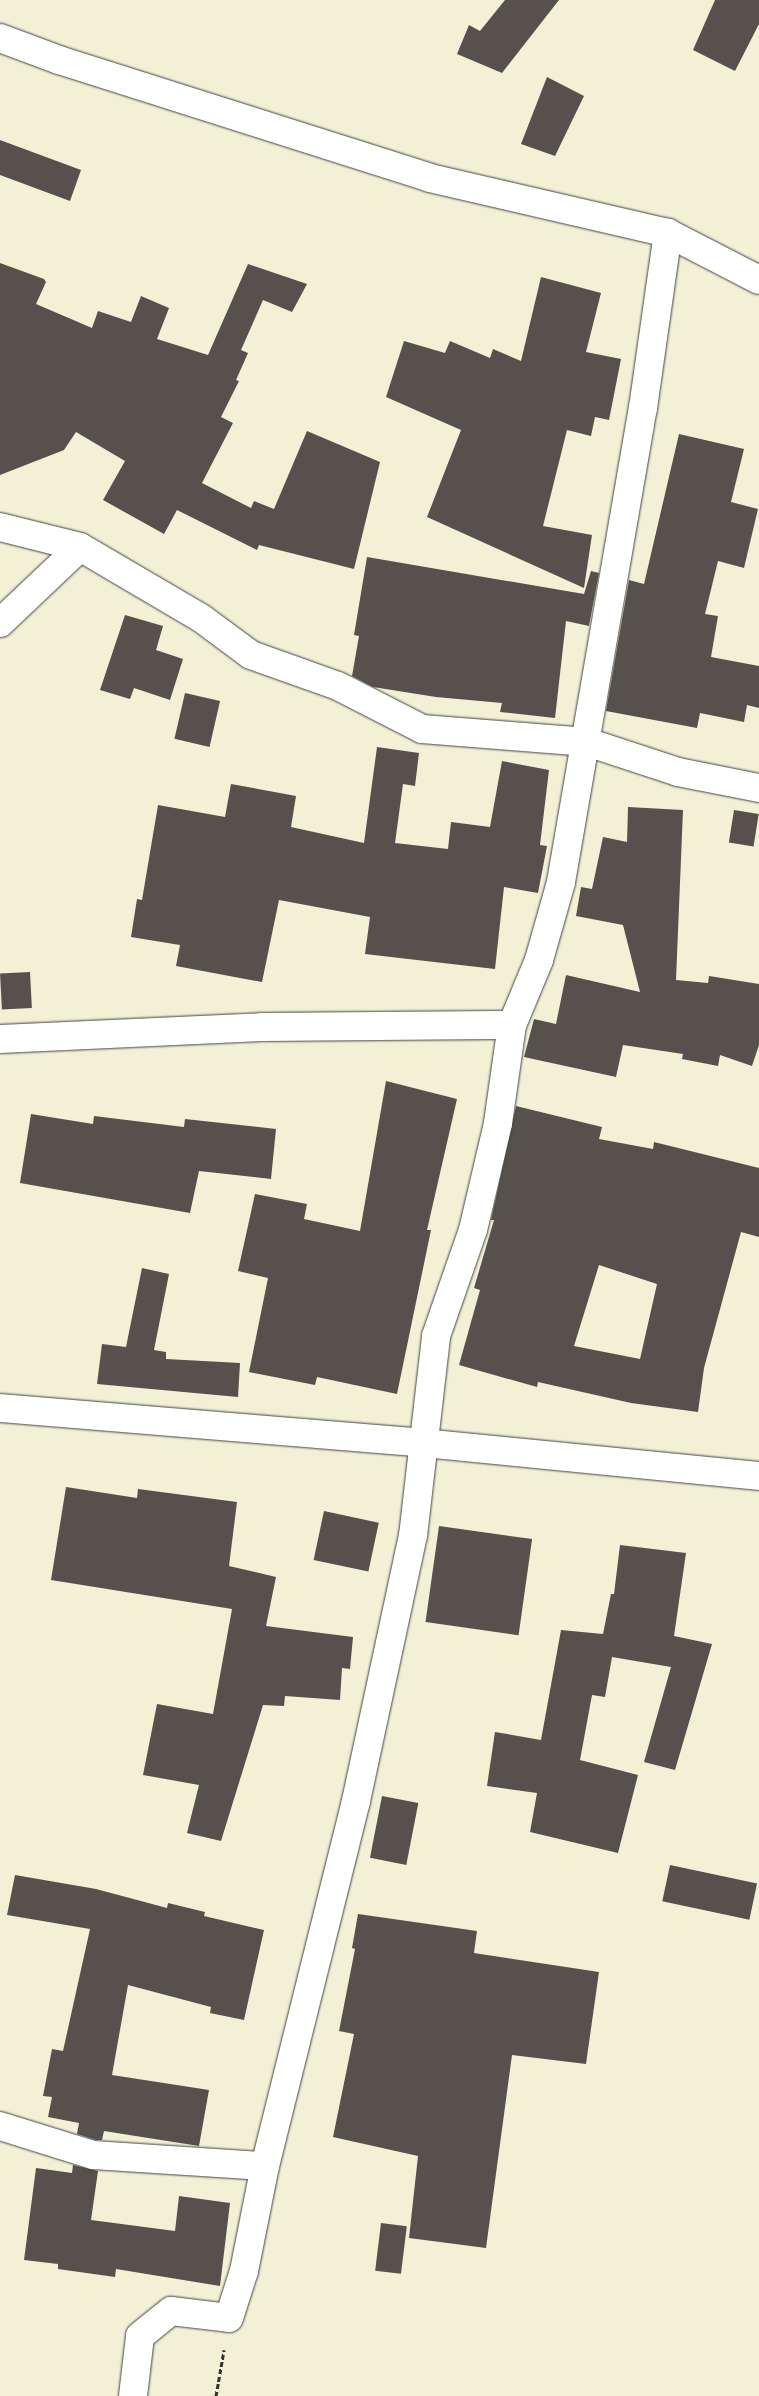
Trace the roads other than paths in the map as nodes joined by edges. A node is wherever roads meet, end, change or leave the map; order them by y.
1 (0, 38) edge
2 (668, 233) junction
3 (759, 280) edge
4 (0, 526) edge
5 (80, 547) junction
6 (0, 623) edge
7 (587, 742) junction
8 (759, 788) edge
9 (512, 1024) junction
10 (0, 1039) edge
11 (0, 1408) edge
12 (423, 1443) junction
13 (759, 1476) edge
14 (0, 2126) edge
15 (265, 2166) junction
16 (133, 2396) edge

1 - 2 street
2 - 3 street
2 - 7 street
4 - 5 street
5 - 6 street
5 - 7 street
7 - 8 street
7 - 9 street
9 - 10 street
9 - 12 street
11 - 12 street
12 - 13 street
12 - 15 street
14 - 15 street
15 - 16 street

